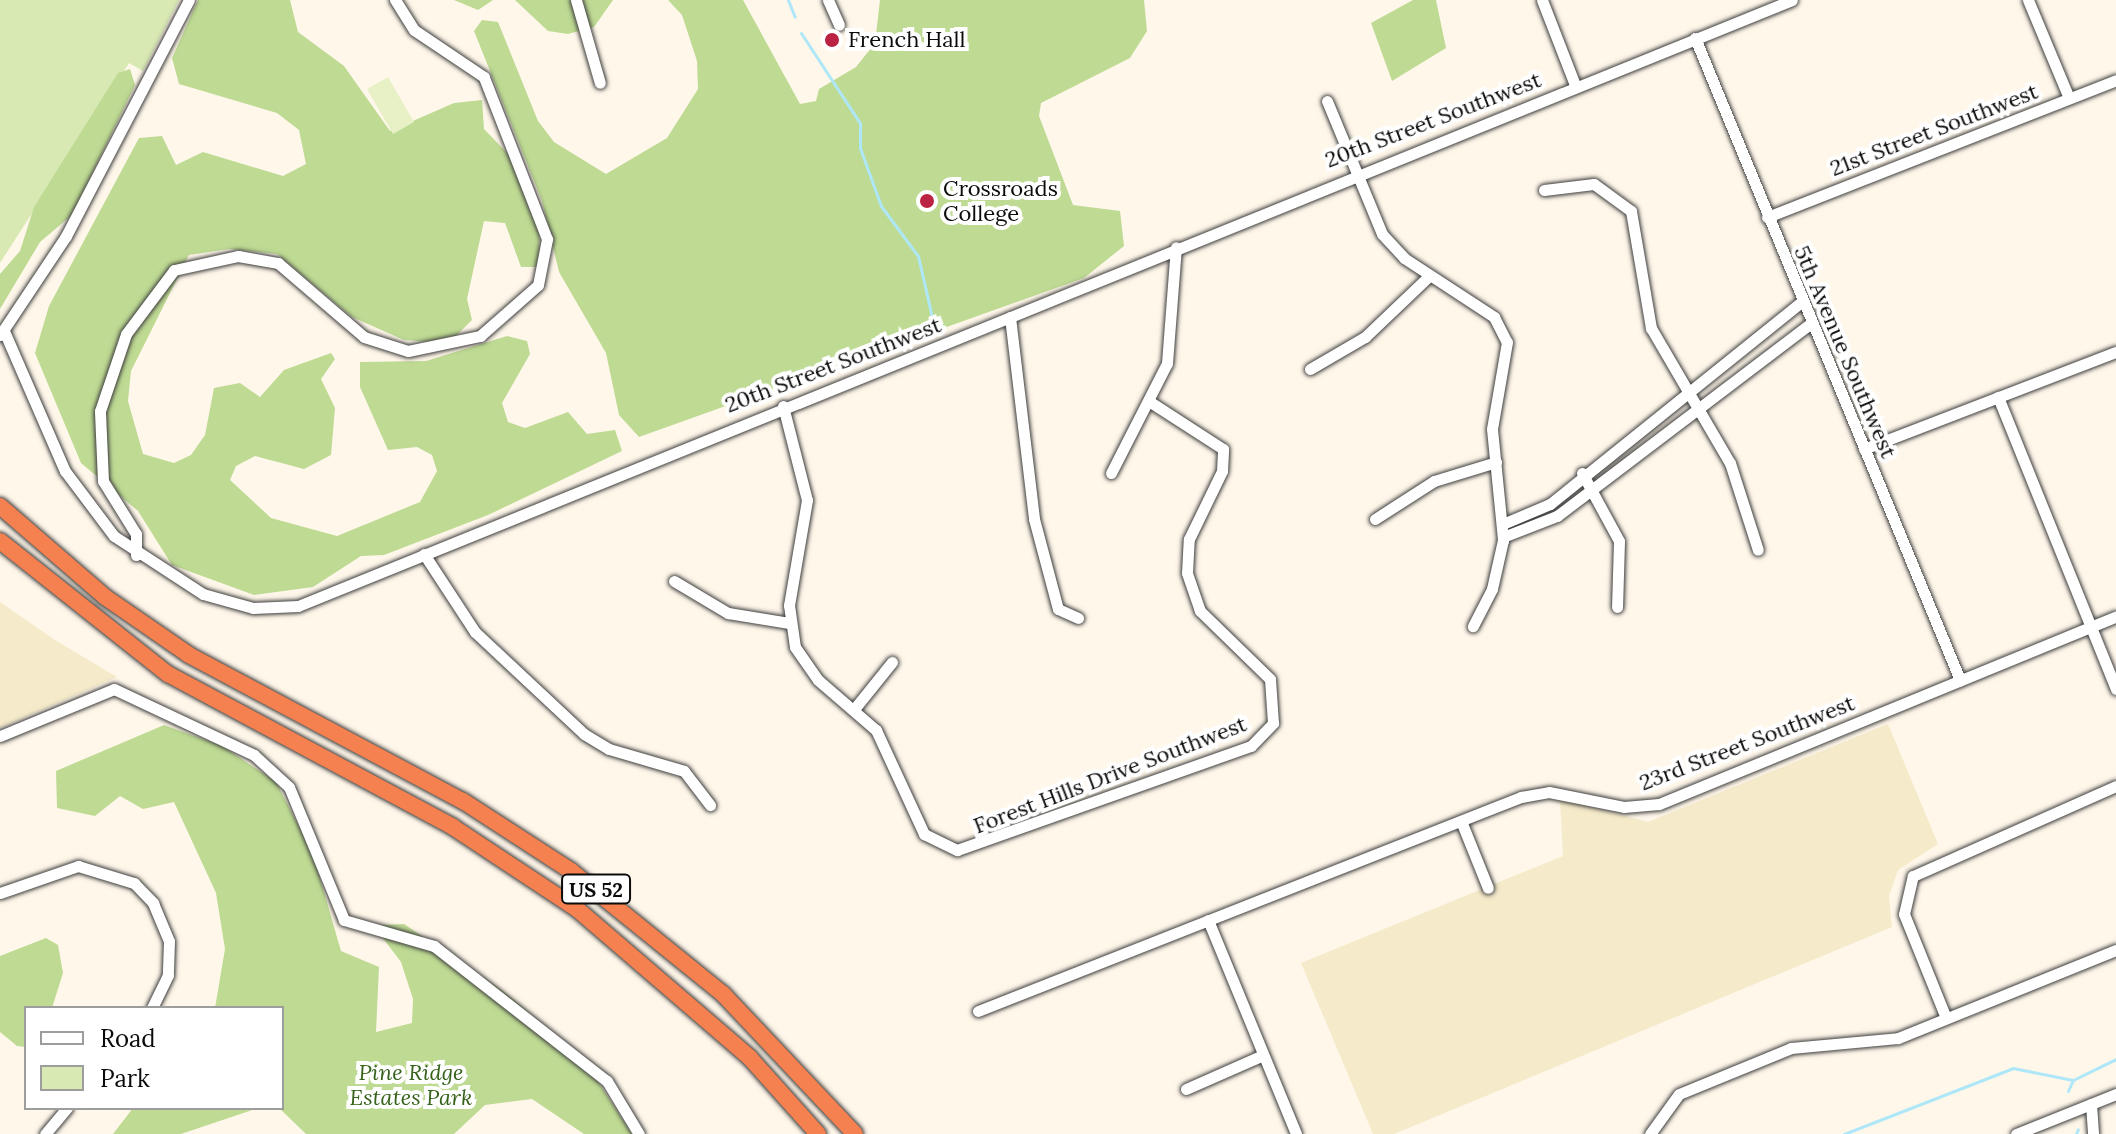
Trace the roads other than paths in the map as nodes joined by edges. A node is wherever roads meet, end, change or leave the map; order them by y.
1 (189, 0) edge
2 (395, 0) edge
3 (576, 0) edge
4 (828, 0) edge
5 (1542, 0) edge
6 (1792, 0) edge
7 (2028, 0) edge
8 (839, 25) dead end
9 (1695, 38) junction
10 (2116, 80) edge
11 (600, 83) dead end
12 (1575, 85) junction
13 (2069, 98) junction
14 (1327, 101) dead end
15 (1353, 172) junction
16 (1544, 190) dead end
17 (1767, 217) junction
18 (1176, 247) junction
19 (1429, 276) junction
20 (1801, 302) junction
21 (1010, 317) junction
22 (1810, 324) junction
23 (2, 333) edge
24 (2116, 352) edge
25 (1310, 369) dead end
26 (1688, 392) junction
27 (1998, 397) junction
28 (1152, 403) junction
29 (783, 406) junction
30 (1699, 408) junction
31 (1864, 449) junction
32 (1496, 462) junction
33 (1111, 473) dead end
34 (1582, 473) junction
35 (1592, 488) junction
36 (0, 506) edge
37 (1375, 519) dead end
38 (1505, 523) junction
39 (1503, 537) junction
40 (0, 541) edge
41 (1758, 550) dead end
42 (424, 554) junction
43 (136, 555) junction
44 (674, 581) dead end
45 (1617, 607) dead end
46 (2116, 617) edge
47 (1078, 618) dead end
48 (789, 623) junction
49 (1473, 626) dead end
50 (2090, 627) junction
51 (892, 662) dead end
52 (1960, 680) junction
53 (2116, 689) edge
54 (855, 708) junction
55 (0, 736) edge
56 (2116, 786) edge
57 (710, 805) dead end
58 (1461, 821) junction
59 (1488, 888) dead end
60 (0, 893) edge
61 (1208, 920) junction
62 (2116, 950) edge
63 (153, 1006) edge
64 (978, 1011) dead end
65 (1946, 1018) junction
66 (1263, 1055) junction
67 (1186, 1089) dead end
68 (2116, 1094) edge
69 (2091, 1104) junction
70 (65, 1110) edge
71 (45, 1134) edge
72 (639, 1134) edge
73 (818, 1134) edge
74 (855, 1134) edge
75 (1296, 1134) edge
76 (1650, 1134) edge
77 (2016, 1134) edge
78 (2093, 1134) edge

1 - 23 street
2 - 43 street
3 - 11 street
4 - 8 street
5 - 12 street
6 - 9 street, 20th Street Southwest
7 - 13 street
9 - 12 street, 20th Street Southwest
9 - 17 street, 5th Avenue Southwest
10 - 13 street, 21st Street Southwest
12 - 15 street, 20th Street Southwest
13 - 17 street, 21st Street Southwest
14 - 15 street
15 - 18 street, 20th Street Southwest
15 - 19 street
16 - 26 street
17 - 20 street, 5th Avenue Southwest
18 - 21 street, 20th Street Southwest
18 - 28 street
19 - 25 street
19 - 32 street
20 - 22 street, 5th Avenue Southwest
20 - 26 street
21 - 29 street, 20th Street Southwest
21 - 47 street
22 - 30 street
22 - 31 street, 5th Avenue Southwest
23 - 43 street, 20th Street Southwest
24 - 27 street
26 - 30 street
26 - 34 street
27 - 31 street
27 - 50 street
28 - 33 street
28 - 54 street, Forest Hills Drive Southwest
29 - 42 street, 20th Street Southwest
29 - 48 street
30 - 35 street
30 - 41 street
31 - 52 street, 5th Avenue Southwest
32 - 37 street
32 - 38 street
34 - 35 street
34 - 38 street
35 - 39 street
35 - 45 street
36 - 74 highway, US 52
38 - 39 street
39 - 49 street
40 - 73 highway, US 52
42 - 43 street, 20th Street Southwest
42 - 57 street
44 - 48 street
46 - 50 street, 23rd Street Southwest
48 - 54 street, Forest Hills Drive Southwest
50 - 52 street, 23rd Street Southwest
50 - 53 street
51 - 54 street
52 - 58 street, 23rd Street Southwest
55 - 72 street
56 - 65 street
58 - 59 street
58 - 61 street, 23rd Street Southwest
60 - 63 street
61 - 64 street, 23rd Street Southwest
61 - 66 street
62 - 65 street
65 - 76 street
66 - 67 street
66 - 75 street
68 - 69 street
69 - 77 street
69 - 78 street
70 - 71 street

